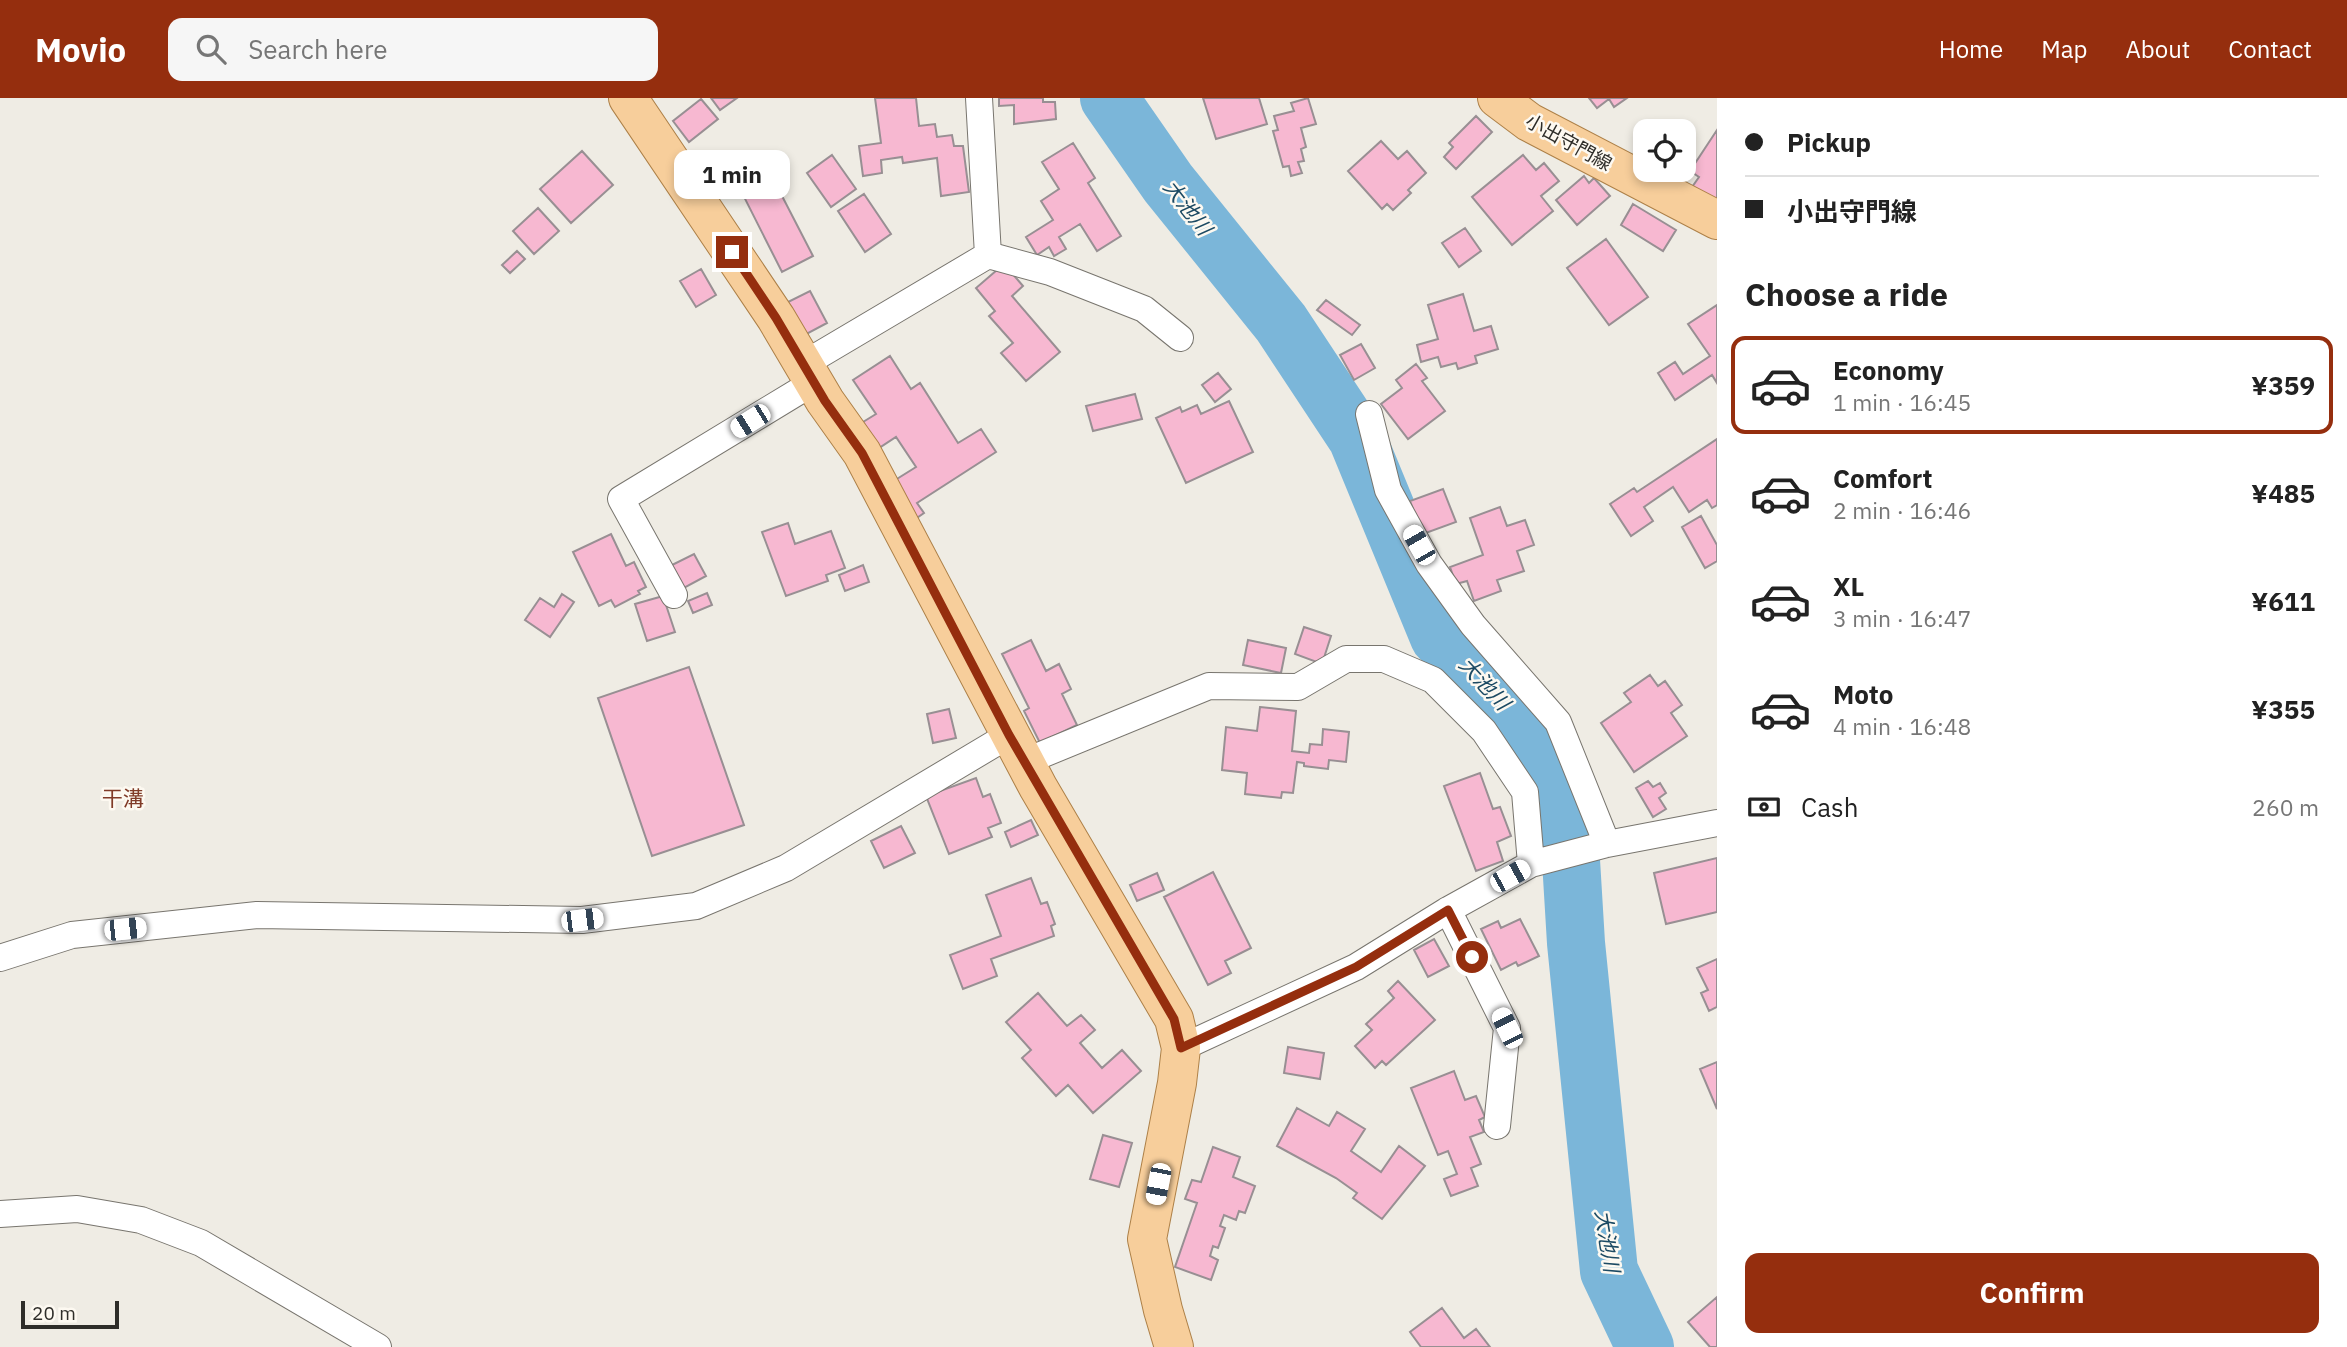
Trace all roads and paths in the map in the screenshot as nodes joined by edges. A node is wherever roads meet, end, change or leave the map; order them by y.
1 (628, 98) edge
2 (979, 98) edge
3 (1497, 98) edge
4 (1717, 220) edge
5 (988, 255) junction
6 (1180, 338) dead end
7 (809, 373) junction
8 (1369, 414) dead end
9 (674, 596) dead end
10 (1017, 748) junction
11 (1717, 823) edge
12 (1607, 844) junction
13 (1531, 864) junction
14 (1448, 910) junction
15 (0, 958) edge
16 (1181, 1048) junction
17 (1497, 1126) dead end
18 (0, 1214) edge
19 (378, 1347) edge
20 (1174, 1347) edge

1 - 7 main road
2 - 5 street
3 - 4 main road, 小出守門線
5 - 6 street
5 - 7 street
7 - 9 street
7 - 10 main road
8 - 12 street
10 - 13 street
10 - 15 street
10 - 16 main road
11 - 12 street
12 - 13 street
13 - 14 street
14 - 16 street
14 - 17 street
16 - 20 main road
18 - 19 street

